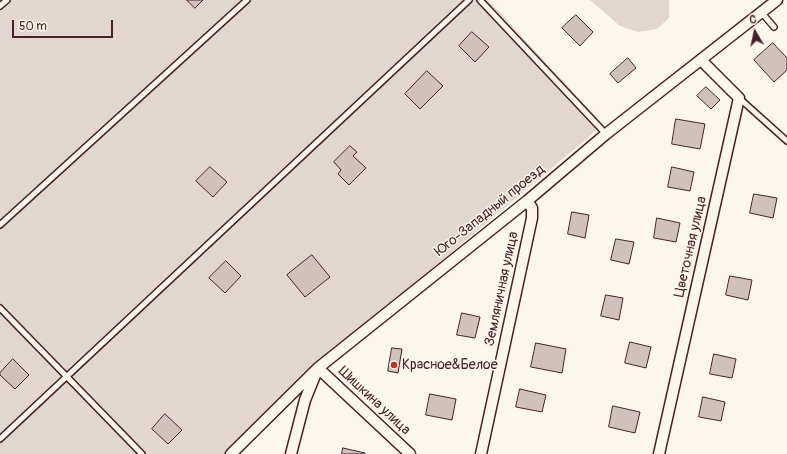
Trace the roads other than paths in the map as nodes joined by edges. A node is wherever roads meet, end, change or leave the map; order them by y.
1 (7, 0) edge
2 (247, 0) edge
3 (469, 0) edge
4 (480, 0) edge
5 (777, 0) edge
6 (0, 6) edge
7 (761, 12) junction
8 (774, 27) dead end
9 (700, 60) junction
10 (739, 98) junction
11 (606, 134) junction
12 (787, 141) edge
13 (527, 201) junction
14 (0, 225) edge
15 (0, 308) edge
16 (318, 368) junction
17 (67, 377) junction
18 (0, 439) edge
19 (142, 454) edge
20 (231, 454) edge
21 (291, 454) edge
22 (410, 454) edge
23 (481, 454) edge
24 (659, 454) edge

1 - 6 lane
2 - 14 lane
3 - 17 lane
4 - 11 lane
5 - 7 street, Юго-Западный проезд
7 - 8 lane
7 - 9 street, Юго-Западный проезд
9 - 10 street
9 - 11 street, Юго-Западный проезд
10 - 12 lane
10 - 24 street, Цветочная улица
11 - 13 street, Юго-Западный проезд
13 - 16 street, Юго-Западный проезд
13 - 23 street, Земляничная улица
15 - 17 lane
16 - 20 street, Юго-Западный проезд
16 - 21 street
16 - 22 street, Шишкина улица
17 - 18 lane
17 - 19 lane

